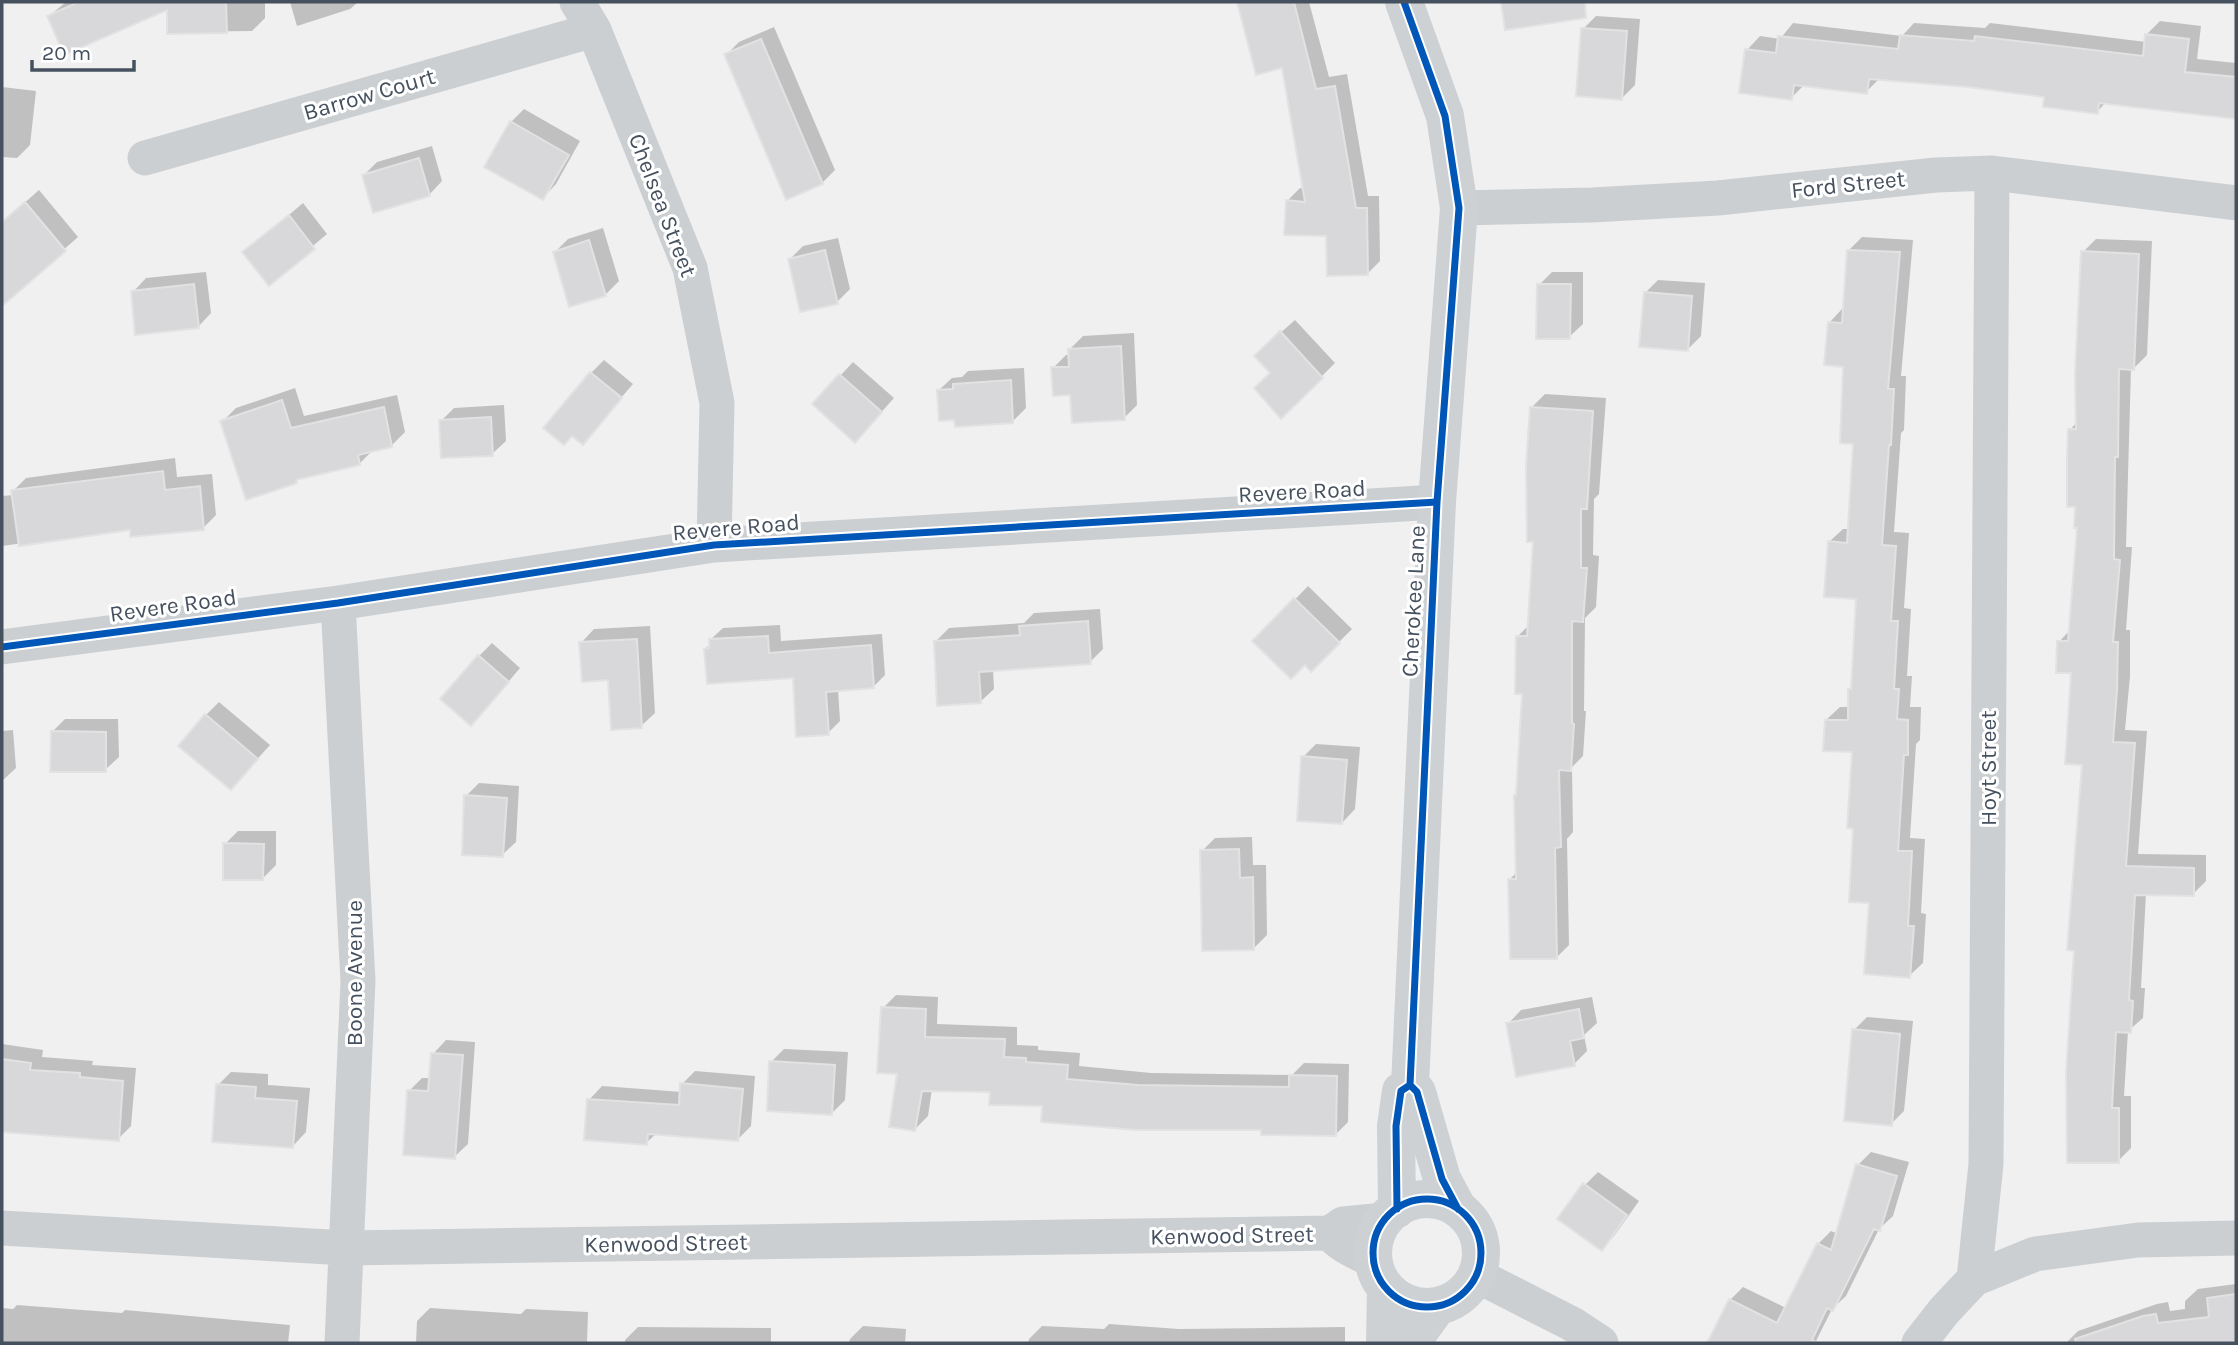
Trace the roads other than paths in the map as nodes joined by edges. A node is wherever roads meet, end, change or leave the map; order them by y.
1 (1404, 2) edge
2 (585, 16) edge
3 (145, 158) dead end
4 (1993, 173) junction
5 (2236, 203) edge
6 (1459, 208) junction
7 (1437, 502) junction
8 (714, 545) junction
9 (338, 603) junction
10 (2, 647) edge
11 (1410, 1084) junction
12 (1458, 1209) junction
13 (1391, 1214) junction
14 (2, 1228) edge
15 (1330, 1233) junction
16 (2236, 1238) edge
17 (346, 1248) junction
18 (1379, 1274) junction
19 (1476, 1275) junction
20 (1974, 1279) junction
21 (1437, 1307) junction
22 (342, 1343) edge
23 (1385, 1343) edge
24 (1411, 1343) edge
25 (1601, 1343) edge
26 (1919, 1343) edge

1 - 6 street, Cherokee Lane
2 - 3 street, Barrow Court
2 - 8 street, Chelsea Street
4 - 5 street, Ford Street
4 - 6 street, Ford Street
4 - 20 street, Hoyt Street
6 - 7 street, Cherokee Lane
7 - 8 street, Revere Road
7 - 11 street, Cherokee Lane
8 - 9 street, Revere Road
9 - 10 street, Revere Road
9 - 17 street, Boone Avenue
11 - 12 street, Cherokee Lane
11 - 13 street, Cherokee Lane
12 - 13 street
12 - 19 street
13 - 15 street, Kenwood Street
13 - 18 street
14 - 17 street, Kenwood Street
15 - 17 street, Kenwood Street
15 - 18 street, Kenwood Street
16 - 20 street
17 - 22 street, Boone Avenue
18 - 21 street
18 - 23 street
19 - 21 street
19 - 25 street
20 - 26 street
21 - 24 street

